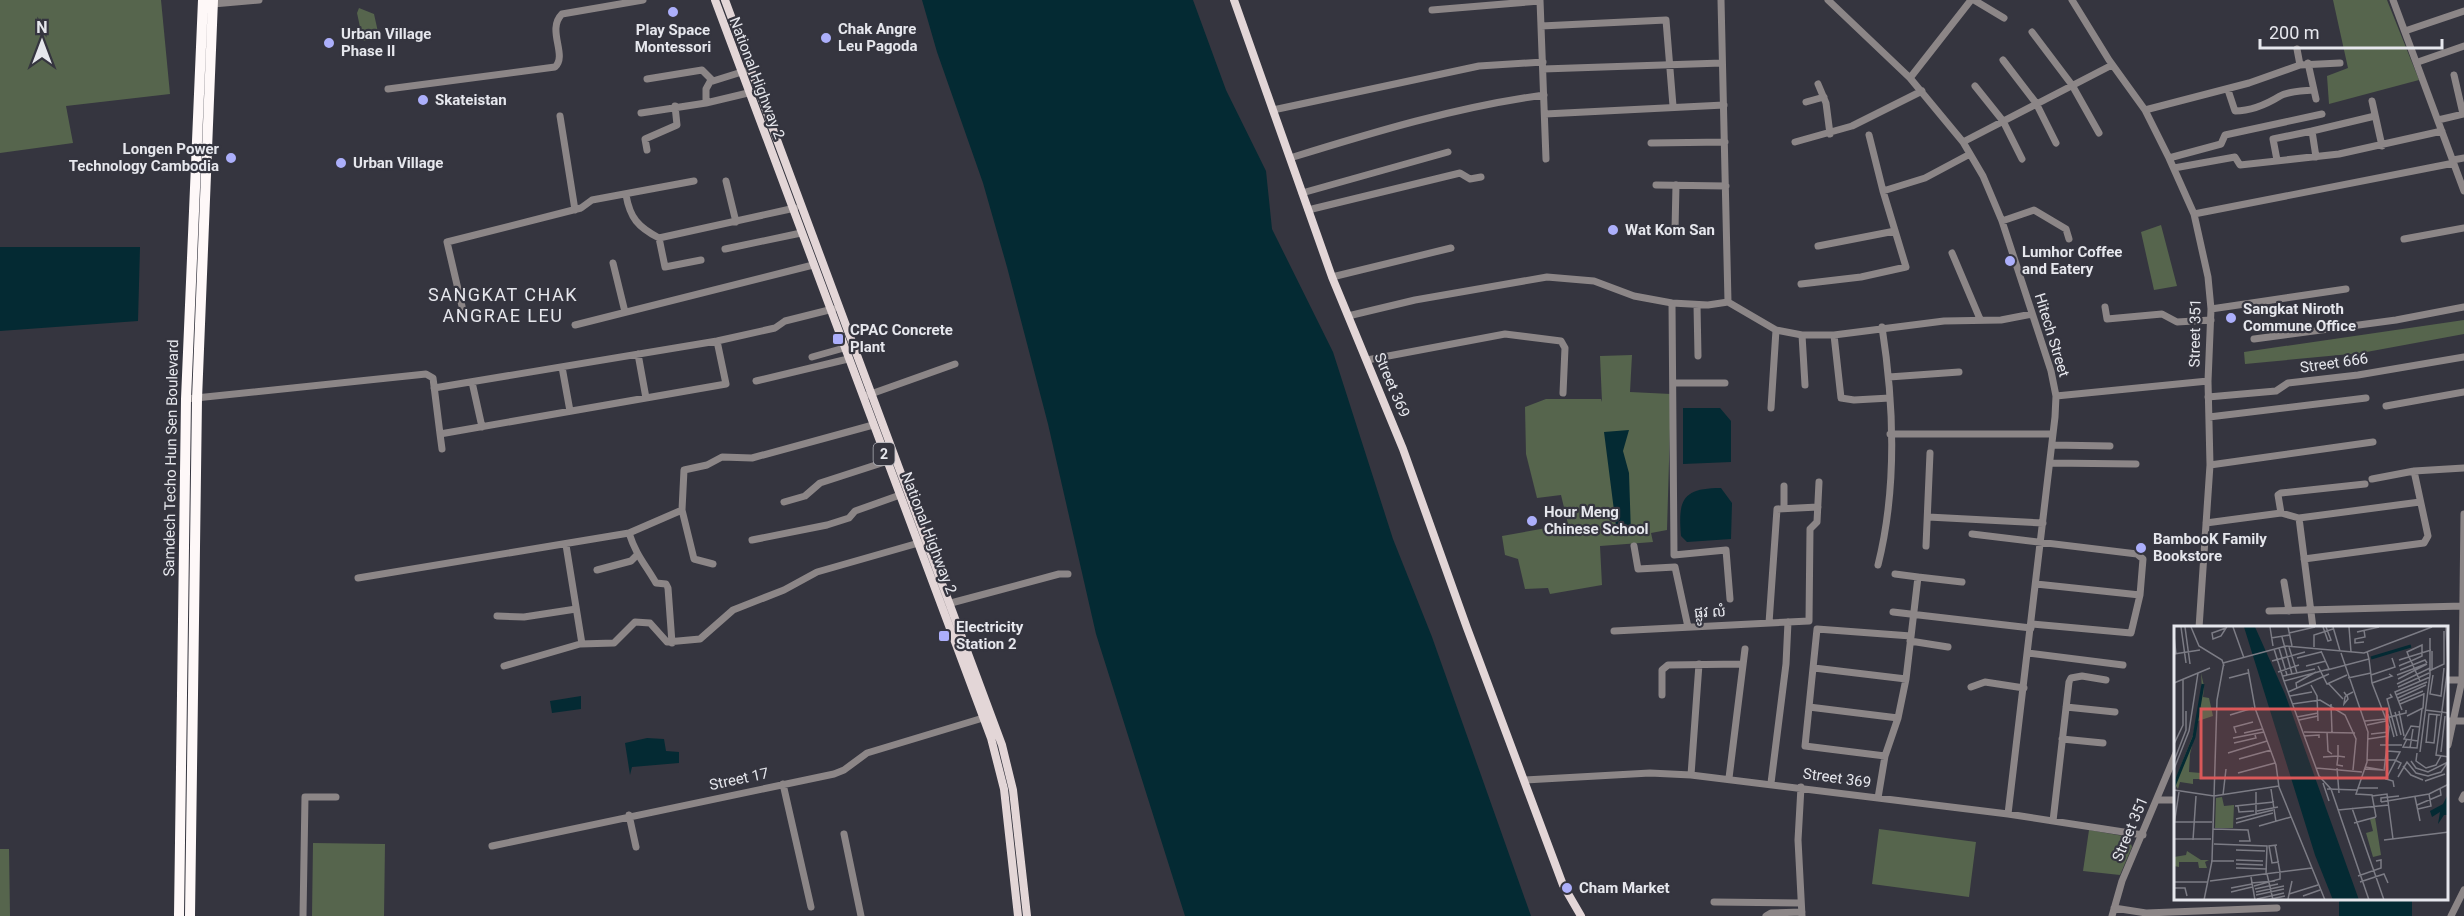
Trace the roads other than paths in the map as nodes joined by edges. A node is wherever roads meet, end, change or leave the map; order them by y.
1 (259, 0) edge
2 (644, 0) edge
3 (715, 0) edge
4 (724, 0) edge
5 (1234, 0) edge
6 (1721, 0) edge
7 (1828, 0) edge
8 (1972, 0) edge
9 (2073, 0) edge
10 (2393, 0) edge
11 (210, 1) edge
12 (1540, 1) edge
13 (1432, 9) dead end
14 (2464, 10) edge
15 (2004, 18) dead end
16 (1541, 26) junction
17 (2405, 31) junction
18 (2032, 32) dead end
19 (2464, 46) edge
20 (2297, 49) dead end
21 (2003, 60) dead end
22 (2418, 62) junction
23 (1722, 63) junction
24 (2111, 63) junction
25 (2340, 63) dead end
26 (2304, 64) junction
27 (1543, 66) junction
28 (1670, 66) junction
29 (746, 71) junction
30 (2454, 75) dead end
31 (1910, 78) junction
32 (647, 80) dead end
33 (711, 80) junction
34 (1818, 84) dead end
35 (2072, 85) junction
36 (1975, 86) dead end
37 (388, 89) dead end
38 (2228, 90) junction
39 (2313, 90) junction
40 (1922, 91) junction
41 (748, 93) junction
42 (1544, 95) junction
43 (1824, 97) junction
44 (2316, 99) dead end
45 (2372, 101) dead end
46 (1806, 102) dead end
47 (706, 103) junction
48 (2036, 103) junction
49 (1672, 105) junction
50 (1724, 105) junction
51 (675, 106) junction
52 (1273, 110) junction
53 (2145, 110) junction
54 (640, 113) dead end
55 (1545, 114) junction
56 (2322, 114) dead end
57 (2464, 114) edge
58 (560, 116) dead end
59 (2375, 116) junction
60 (2438, 120) junction
61 (2003, 121) junction
62 (2312, 131) junction
63 (2442, 131) junction
64 (2099, 133) dead end
65 (1830, 134) junction
66 (1869, 135) dead end
67 (1725, 142) junction
68 (1795, 142) dead end
69 (1963, 142) junction
70 (1651, 143) dead end
71 (2056, 143) dead end
72 (2382, 146) junction
73 (647, 150) dead end
74 (1448, 152) dead end
75 (1970, 154) junction
76 (2316, 157) junction
77 (1290, 158) junction
78 (2169, 158) junction
79 (2464, 158) edge
80 (1546, 159) dead end
81 (2022, 159) dead end
82 (2277, 160) junction
83 (2453, 161) junction
84 (2174, 168) junction
85 (1481, 177) dead end
86 (694, 181) dead end
87 (726, 181) dead end
88 (1656, 185) dead end
89 (1676, 185) junction
90 (1726, 186) junction
91 (1883, 191) junction
92 (2464, 191) edge
93 (1302, 193) junction
94 (626, 195) junction
95 (796, 207) junction
96 (575, 210) junction
97 (1308, 210) junction
98 (2194, 214) junction
99 (2002, 221) junction
100 (736, 222) junction
101 (2464, 228) edge
102 (1674, 230) dead end
103 (1895, 231) junction
104 (801, 233) junction
105 (658, 238) junction
106 (2069, 239) dead end
107 (2404, 239) dead end
108 (1818, 246) dead end
109 (1451, 248) dead end
110 (725, 249) dead end
111 (1952, 253) dead end
112 (701, 260) dead end
113 (613, 263) dead end
114 (813, 265) junction
115 (1332, 277) junction
116 (1801, 285) dead end
117 (2346, 289) dead end
118 (1728, 302) junction
119 (1672, 303) junction
120 (1697, 305) junction
121 (2105, 307) dead end
122 (2464, 307) edge
123 (834, 308) junction
124 (2211, 309) junction
125 (625, 312) junction
126 (2032, 314) junction
127 (1348, 316) junction
128 (465, 319) dead end
129 (1980, 319) junction
130 (2211, 320) junction
131 (575, 325) dead end
132 (1882, 327) junction
133 (1776, 330) junction
134 (1802, 335) junction
135 (1834, 335) junction
136 (2254, 339) dead end
137 (717, 341) junction
138 (844, 348) junction
139 (638, 354) junction
140 (1698, 356) dead end
141 (812, 357) dead end
142 (2464, 357) edge
143 (848, 359) junction
144 (1367, 360) junction
145 (955, 364) dead end
146 (562, 367) junction
147 (1959, 372) dead end
148 (1889, 377) junction
149 (756, 381) dead end
150 (2208, 381) junction
151 (472, 382) junction
152 (1725, 383) dead end
153 (1673, 384) junction
154 (1805, 385) dead end
155 (434, 388) junction
156 (2464, 392) edge
157 (1563, 393) dead end
158 (867, 395) junction
159 (2056, 396) junction
160 (2208, 397) junction
161 (646, 398) junction
162 (1890, 398) junction
163 (2366, 398) dead end
164 (191, 399) junction
165 (2386, 406) dead end
166 (1771, 408) dead end
167 (570, 411) junction
168 (2209, 417) junction
169 (873, 425) junction
170 (482, 427) junction
171 (440, 434) junction
172 (1890, 434) junction
173 (2053, 434) junction
174 (2373, 442) dead end
175 (2052, 445) junction
176 (2110, 446) dead end
177 (442, 449) dead end
178 (1930, 453) dead end
179 (896, 458) junction
180 (887, 461) junction
181 (2050, 463) junction
182 (2136, 464) dead end
183 (2210, 465) junction
184 (2464, 468) edge
185 (2414, 471) junction
186 (2372, 479) dead end
187 (1819, 482) dead end
188 (2365, 484) dead end
189 (1785, 486) dead end
190 (900, 495) junction
191 (784, 502) dead end
192 (2420, 502) junction
193 (1784, 507) junction
194 (1818, 507) junction
195 (682, 510) junction
196 (2281, 513) junction
197 (2464, 514) edge
198 (1928, 517) junction
199 (2299, 518) junction
200 (2043, 523) junction
201 (2206, 523) junction
202 (629, 533) junction
203 (1972, 534) dead end
204 (752, 540) dead end
205 (922, 542) junction
206 (2040, 543) junction
207 (566, 545) junction
208 (1634, 546) dead end
209 (1926, 546) dead end
210 (2463, 552) edge
211 (1674, 555) junction
212 (636, 556) junction
213 (2304, 559) junction
214 (713, 564) dead end
215 (1878, 565) dead end
216 (1676, 567) junction
217 (597, 570) dead end
218 (1068, 574) dead end
219 (1895, 574) dead end
220 (1918, 577) junction
221 (358, 579) dead end
222 (1962, 582) dead end
223 (2284, 582) dead end
224 (2036, 584) junction
225 (2140, 595) junction
226 (2463, 595) edge
227 (1730, 599) dead end
228 (951, 603) junction
229 (2463, 606) edge
230 (576, 609) junction
231 (2289, 610) junction
232 (2312, 610) junction
233 (2269, 611) dead end
234 (1893, 612) dead end
235 (1914, 615) junction
236 (497, 616) dead end
237 (1788, 622) junction
238 (1769, 623) junction
239 (2031, 626) junction
240 (2199, 626) edge
241 (2313, 626) edge
242 (1688, 627) junction
243 (1614, 631) dead end
244 (1911, 639) junction
245 (672, 643) junction
246 (582, 644) junction
247 (1948, 647) dead end
248 (1745, 649) dead end
249 (2028, 653) junction
250 (1699, 664) junction
251 (1742, 664) junction
252 (2123, 665) dead end
253 (504, 666) dead end
254 (1814, 668) junction
255 (1906, 679) junction
256 (2106, 680) dead end
257 (2463, 680) edge
258 (1971, 687) dead end
259 (2024, 688) junction
260 (1662, 695) dead end
261 (984, 707) junction
262 (1809, 707) junction
263 (2066, 707) junction
264 (2115, 712) dead end
265 (984, 718) junction
266 (1898, 718) junction
267 (2451, 721) edge
268 (2464, 721) edge
269 (2449, 738) edge
270 (2062, 739) junction
271 (2103, 743) dead end
272 (1885, 756) junction
273 (2174, 762) edge
274 (1691, 775) junction
275 (1729, 778) junction
276 (1525, 780) junction
277 (1771, 783) junction
278 (783, 784) junction
279 (1801, 788) junction
280 (336, 798) dead end
281 (1878, 798) junction
282 (2158, 800) junction
283 (2174, 800) edge
284 (2008, 814) junction
285 (629, 815) junction
286 (2053, 821) junction
287 (844, 834) dead end
288 (2143, 835) junction
289 (492, 846) dead end
290 (636, 847) dead end
291 (2464, 890) edge
292 (1714, 902) dead end
293 (1800, 903) junction
294 (811, 907) dead end
295 (2277, 908) dead end
296 (2113, 912) edge
297 (1802, 914) edge
298 (179, 916) edge
299 (190, 916) edge
300 (303, 916) edge
301 (861, 916) edge
302 (1018, 916) edge
303 (1027, 916) edge
304 (1581, 916) edge
305 (1766, 916) edge
306 (2451, 916) edge

1 - 11 street
2 - 37 street
3 - 29 main road, National Highway 2 / 2
4 - 29 main road, National Highway 2 / 2
5 - 52 main road, Street 369
6 - 23 street
7 - 31 street, Hitech Street
8 - 15 street
8 - 31 street
9 - 24 street, Street 351
10 - 17 street
11 - 164 highway, Samdech Techo Hun Sen Boulevard
12 - 13 street
12 - 16 street
14 - 17 street
16 - 27 street
16 - 28 street
17 - 22 street
18 - 35 street
19 - 22 street
20 - 26 street
21 - 48 street
22 - 60 street
23 - 28 street
23 - 50 street
24 - 35 street
24 - 53 street, Street 351
25 - 26 street
26 - 38 street
26 - 39 street
27 - 28 street
27 - 42 street
27 - 52 street
28 - 49 street
29 - 33 street
29 - 41 main road, National Highway 2 / 2
29 - 95 main road, National Highway 2 / 2
30 - 57 street
31 - 40 street, Hitech Street
32 - 33 street
33 - 47 street
34 - 43 street
35 - 48 street
35 - 64 street
36 - 61 street
38 - 39 street
38 - 53 street
39 - 44 street
40 - 65 street
40 - 69 street, Hitech Street
41 - 47 street
41 - 95 main road, National Highway 2 / 2
42 - 55 street
42 - 77 street
43 - 46 street
43 - 65 street
45 - 59 street
47 - 51 street
48 - 61 street
48 - 71 street
49 - 50 street
49 - 55 street
50 - 67 street
51 - 54 street
51 - 73 street
52 - 77 main road, Street 369
53 - 78 street, Street 351
55 - 80 street
56 - 78 street
57 - 60 street
58 - 96 street
59 - 62 street
59 - 72 street
60 - 63 street
61 - 69 street
61 - 81 street
62 - 76 street
62 - 82 street
63 - 72 street
63 - 83 street
65 - 68 street
66 - 91 street
67 - 70 street
67 - 90 street
69 - 75 street, Hitech Street
72 - 76 street
74 - 93 street
75 - 91 street
75 - 99 street, Hitech Street
76 - 82 street
77 - 93 main road, Street 369
78 - 84 street, Street 351
79 - 83 street
82 - 84 street
83 - 92 street
83 - 98 street
84 - 98 street, Street 351
85 - 97 street
86 - 94 street
87 - 100 street
88 - 89 street
89 - 90 street
89 - 102 street
90 - 118 street
91 - 103 street
93 - 97 main road, Street 369
94 - 96 street
94 - 105 street
95 - 100 street
95 - 104 main road, National Highway 2 / 2
95 - 123 main road, National Highway 2 / 2
96 - 128 street
97 - 115 main road, Street 369
98 - 124 street, Street 351
99 - 106 street
99 - 126 street, Hitech Street
100 - 105 street
101 - 107 street
103 - 108 street
103 - 116 street
104 - 110 street
104 - 114 main road, National Highway 2 / 2
105 - 112 street
109 - 115 street
111 - 129 street
113 - 125 street
114 - 123 main road, National Highway 2 / 2
114 - 125 street
115 - 127 main road, Street 369
117 - 124 street
118 - 120 street
118 - 133 street
119 - 120 street
119 - 127 street
119 - 153 street
120 - 140 street
121 - 130 street
122 - 136 street
123 - 137 street
123 - 138 main road, National Highway 2 / 2
123 - 158 main road, National Highway 2 / 2
124 - 130 street, Street 351
125 - 131 street
126 - 129 street
126 - 159 street, Hitech Street
127 - 144 main road, Street 369
129 - 132 street
130 - 150 street, Street 351
132 - 135 street
132 - 148 street
133 - 134 street
133 - 166 street
134 - 135 street
134 - 154 street
135 - 162 street
137 - 139 street
137 - 161 street
138 - 141 street
138 - 143 main road, National Highway 2 / 2
139 - 146 street
139 - 161 street
142 - 160 street, Street 666
143 - 149 street
143 - 158 main road, National Highway 2 / 2
144 - 157 street
144 - 276 main road, Street 369
145 - 158 street
146 - 151 street
146 - 167 street
147 - 148 street
148 - 162 street
150 - 159 street
150 - 160 street, Street 351
151 - 155 street
151 - 170 street
152 - 153 street
153 - 211 street
155 - 164 street
155 - 171 street
156 - 165 street
158 - 169 main road, National Highway 2 / 2
158 - 179 main road, National Highway 2 / 2
159 - 173 street, Hitech Street
160 - 168 street, Street 351
161 - 167 street
162 - 172 street
163 - 168 street
164 - 298 highway, Samdech Techo Hun Sen Boulevard
164 - 299 highway, Samdech Techo Hun Sen Boulevard
167 - 170 street
168 - 183 street, Street 351
169 - 180 main road, National Highway 2 / 2
169 - 195 street
170 - 171 street
171 - 177 street
172 - 173 street
172 - 215 street
173 - 175 street, Hitech Street
174 - 183 street
175 - 176 street
175 - 181 street, Hitech Street
178 - 198 street
179 - 180 street
179 - 205 main road, National Highway 2 / 2
180 - 190 main road, National Highway 2 / 2
180 - 191 street
181 - 182 street
181 - 200 street, Hitech Street
183 - 201 street, Street 351
184 - 185 street
185 - 186 street
185 - 192 street
187 - 194 street
188 - 196 street
189 - 193 street
190 - 204 street
190 - 205 main road, National Highway 2 / 2
192 - 199 street
192 - 213 street
193 - 194 street
193 - 238 street
194 - 237 street, ផ្លូវ លំ
195 - 202 street
195 - 214 street
196 - 199 street
196 - 201 street
197 - 210 street
198 - 200 street
198 - 209 street
199 - 213 street
200 - 206 street, Hitech Street
201 - 240 street, Street 351
202 - 207 street
202 - 212 street
203 - 206 street
205 - 228 main road, National Highway 2 / 2
205 - 245 street
205 - 261 main road, National Highway 2 / 2
206 - 224 street, Hitech Street
206 - 225 street
207 - 221 street
207 - 230 street
208 - 216 street
210 - 226 street
211 - 216 street
211 - 227 street
212 - 217 street
212 - 245 street
213 - 232 street
216 - 242 street
218 - 228 street
219 - 220 street
220 - 222 street
220 - 235 street
223 - 231 street
224 - 225 street
224 - 239 street, Hitech Street
225 - 239 street
226 - 229 street
228 - 261 main road, National Highway 2 / 2
229 - 232 street
229 - 257 street
230 - 236 street
230 - 246 street
231 - 232 street
231 - 233 street
232 - 241 street
234 - 235 street
235 - 239 street
235 - 244 street
237 - 238 street, ផ្លូវ លំ
237 - 277 street
238 - 242 street, ផ្លូវ លំ
239 - 249 street, Hitech Street
242 - 243 street, ផ្លូវ លំ
244 - 247 street
244 - 254 street
244 - 255 street
245 - 246 street
246 - 253 street
248 - 251 street
249 - 252 street
249 - 259 street, Hitech Street
250 - 251 street
250 - 260 street
250 - 274 street
251 - 275 street
254 - 255 street
254 - 262 street
255 - 266 street
256 - 263 street
257 - 267 street
258 - 259 street
259 - 284 street, Hitech Street
261 - 265 main road, National Highway 2 / 2
261 - 303 main road, National Highway 2 / 2
262 - 266 street
262 - 272 street
263 - 264 street
263 - 270 street
265 - 278 street, Street 17
265 - 302 main road, National Highway 2 / 2
266 - 272 street
267 - 268 street
267 - 269 street
270 - 271 street
270 - 286 street
272 - 281 street
273 - 282 street, Street 351
274 - 275 street, Street 369
274 - 276 street, Street 369
275 - 277 street, Street 369
276 - 304 main road, Street 369
277 - 279 street, Street 369
278 - 285 street, Street 17
278 - 294 street
279 - 281 street, Street 369
279 - 293 street
280 - 300 street
281 - 284 street, Street 369
282 - 283 street
282 - 288 street, Street 351
284 - 286 street, Street 369
285 - 289 street, Street 17
285 - 290 street
286 - 288 street, Street 369
287 - 301 street
288 - 296 street, Street 351
291 - 306 street
292 - 293 street
293 - 297 street
295 - 296 street
297 - 305 street

